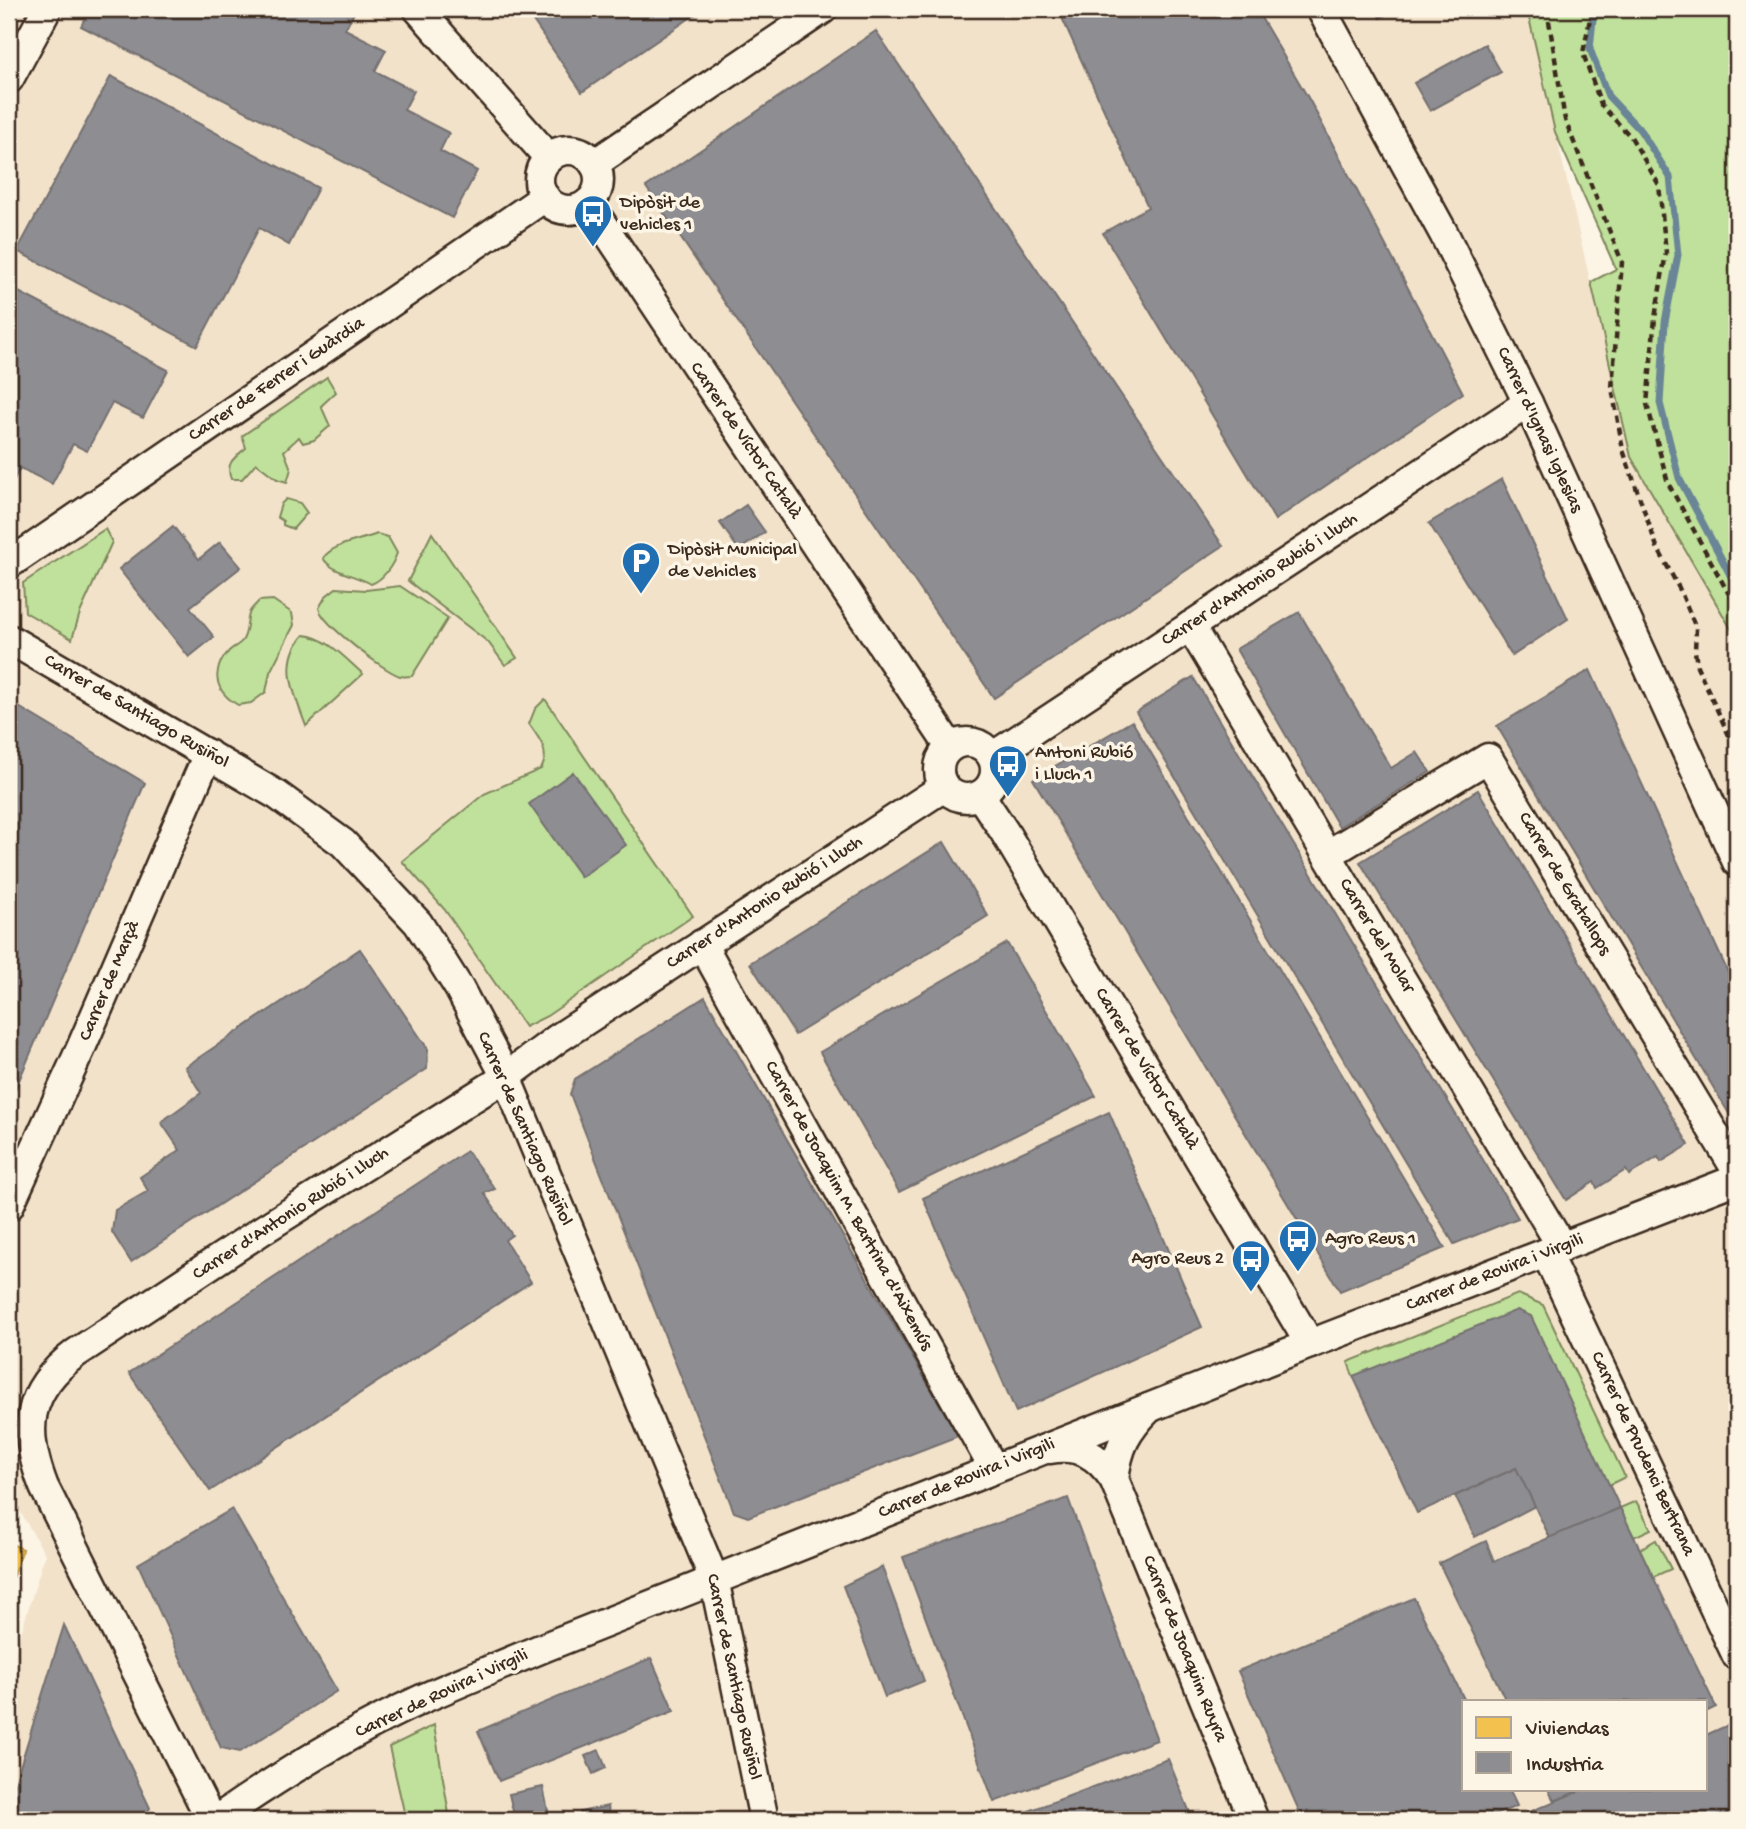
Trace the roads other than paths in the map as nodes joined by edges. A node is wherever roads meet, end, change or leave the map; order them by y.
1 (47, 9) edge
2 (418, 9) edge
3 (823, 9) edge
4 (1321, 9) edge
5 (9, 79) edge
6 (549, 158) junction
7 (594, 164) junction
8 (545, 197) junction
9 (587, 203) junction
10 (1528, 403) junction
11 (9, 564) edge
12 (1190, 626) junction
13 (9, 639) edge
14 (950, 747) junction
15 (208, 754) junction
16 (992, 757) junction
17 (944, 787) junction
18 (980, 795) junction
19 (1327, 855) junction
20 (1737, 862) edge
21 (702, 944) junction
22 (506, 1077) junction
23 (1737, 1171) edge
24 (1737, 1180) edge
25 (9, 1206) edge
26 (1554, 1250) junction
27 (1310, 1344) junction
28 (1150, 1407) junction
29 (1035, 1452) junction
30 (994, 1469) junction
31 (1114, 1479) junction
32 (714, 1579) junction
33 (1737, 1656) edge
34 (213, 1820) edge
35 (764, 1820) edge
36 (1254, 1820) edge

1 - 5 street
2 - 6 street
3 - 7 street
4 - 10 street, Carrer d'Ignasi Iglesias
6 - 7 street
6 - 8 street
7 - 9 street
8 - 9 street
8 - 11 street, Carrer de Ferrer i Guàrdia
9 - 14 street, Carrer de Víctor Català
10 - 12 street, Carrer d'Antonio Rubió i Lluch
10 - 20 street, Carrer d'Ignasi Iglesias
12 - 16 street, Carrer d'Antonio Rubió i Lluch
12 - 19 street, Carrer del Molar
13 - 15 street, Carrer de Santiago Rusiñol
14 - 16 street
14 - 17 street
15 - 22 street, Carrer de Santiago Rusiñol
15 - 25 street, Carrer de Marçà
16 - 18 street
17 - 18 street
17 - 21 street, Carrer d'Antonio Rubió i Lluch
18 - 27 street, Carrer de Víctor Català
19 - 23 street, Carrer de Gratallops
19 - 26 street, Carrer del Molar
21 - 22 street, Carrer d'Antonio Rubió i Lluch
21 - 30 street, Carrer de Joaquim M. Bartrina d'Aixemús
22 - 32 street, Carrer de Santiago Rusiñol
22 - 34 street, Carrer d'Antonio Rubió i Lluch
24 - 26 street, Carrer de Rovira i Virgili
26 - 27 street, Carrer de Rovira i Virgili
26 - 33 street, Carrer de Prudenci Bertrana
27 - 28 street, Carrer de Rovira i Virgili
28 - 29 street, Carrer de Rovira i Virgili
28 - 31 street
29 - 30 street, Carrer de Rovira i Virgili
29 - 31 street, Carrer de Joaquim Ruyra
30 - 32 street, Carrer de Rovira i Virgili
31 - 36 street, Carrer de Joaquim Ruyra
32 - 34 street, Carrer de Rovira i Virgili
32 - 35 street, Carrer de Santiago Rusiñol

